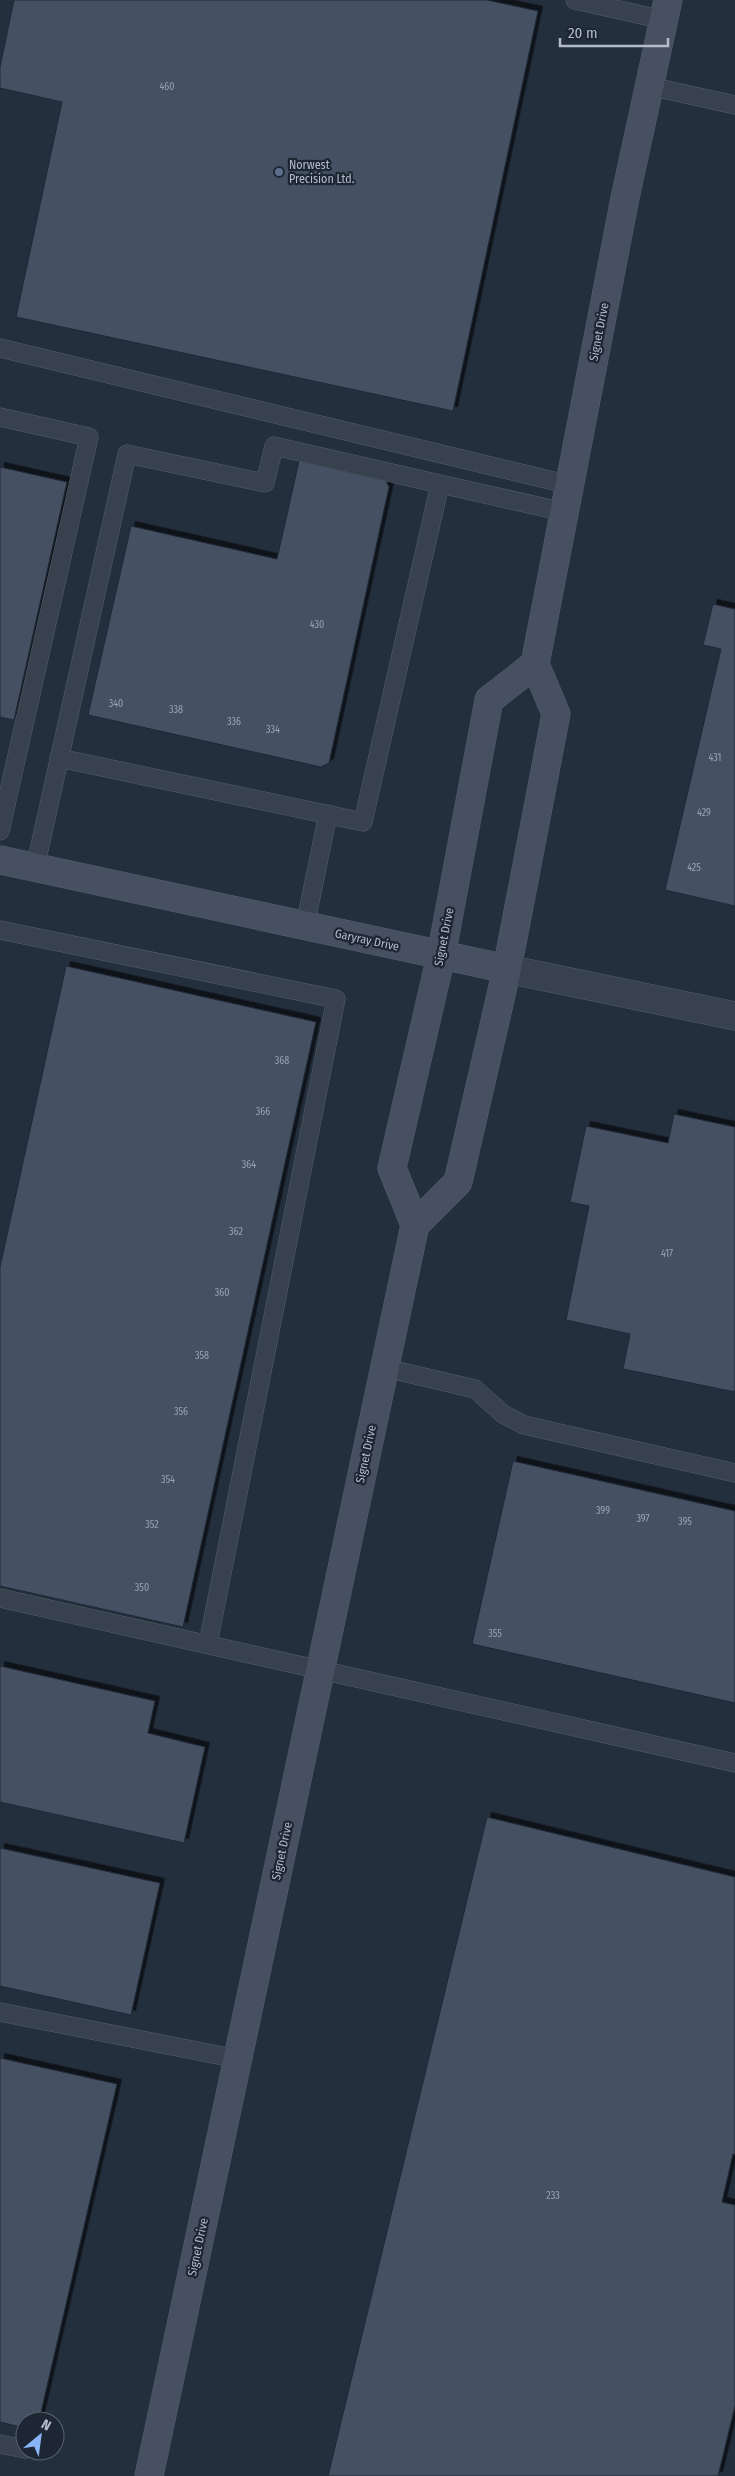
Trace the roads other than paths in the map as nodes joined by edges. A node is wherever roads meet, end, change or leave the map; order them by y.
1 (575, 0) edge
2 (666, 10) edge
3 (649, 86) junction
4 (735, 105) edge
5 (0, 348) edge
6 (0, 417) edge
7 (440, 484) junction
8 (570, 485) junction
9 (564, 512) junction
10 (535, 664) junction
11 (59, 758) junction
12 (328, 814) junction
13 (0, 831) edge
14 (0, 860) edge
15 (35, 868) junction
16 (304, 926) junction
17 (0, 930) edge
18 (441, 956) junction
19 (507, 970) junction
20 (735, 1016) edge
21 (415, 1225) junction
22 (384, 1368) junction
23 (735, 1473) edge
24 (0, 1598) edge
25 (208, 1644) junction
26 (321, 1669) junction
27 (735, 1763) edge
28 (0, 2012) edge
29 (238, 2059) junction
30 (0, 2444) edge
31 (15, 2447) edge
32 (149, 2476) edge

1 - 2 lane
2 - 3 street, Signet Drive
3 - 4 lane
3 - 8 street, Signet Drive
5 - 8 lane
6 - 13 lane
7 - 9 lane
7 - 11 lane
7 - 12 lane
8 - 9 street, Signet Drive
9 - 10 street, Signet Drive
10 - 18 street, Signet Drive
10 - 19 street
11 - 12 lane
11 - 15 lane
12 - 16 lane
14 - 15 street, Garyray Drive
15 - 16 street, Garyray Drive
16 - 18 street, Garyray Drive
17 - 25 lane
18 - 19 street, Garyray Drive
18 - 21 street, Signet Drive
19 - 20 street, Garyray Drive
19 - 21 street
21 - 22 street, Signet Drive
22 - 23 lane
22 - 26 street, Signet Drive
24 - 25 lane
25 - 26 lane
26 - 27 lane
26 - 29 street, Signet Drive
28 - 29 lane
29 - 32 street, Signet Drive
30 - 31 lane

